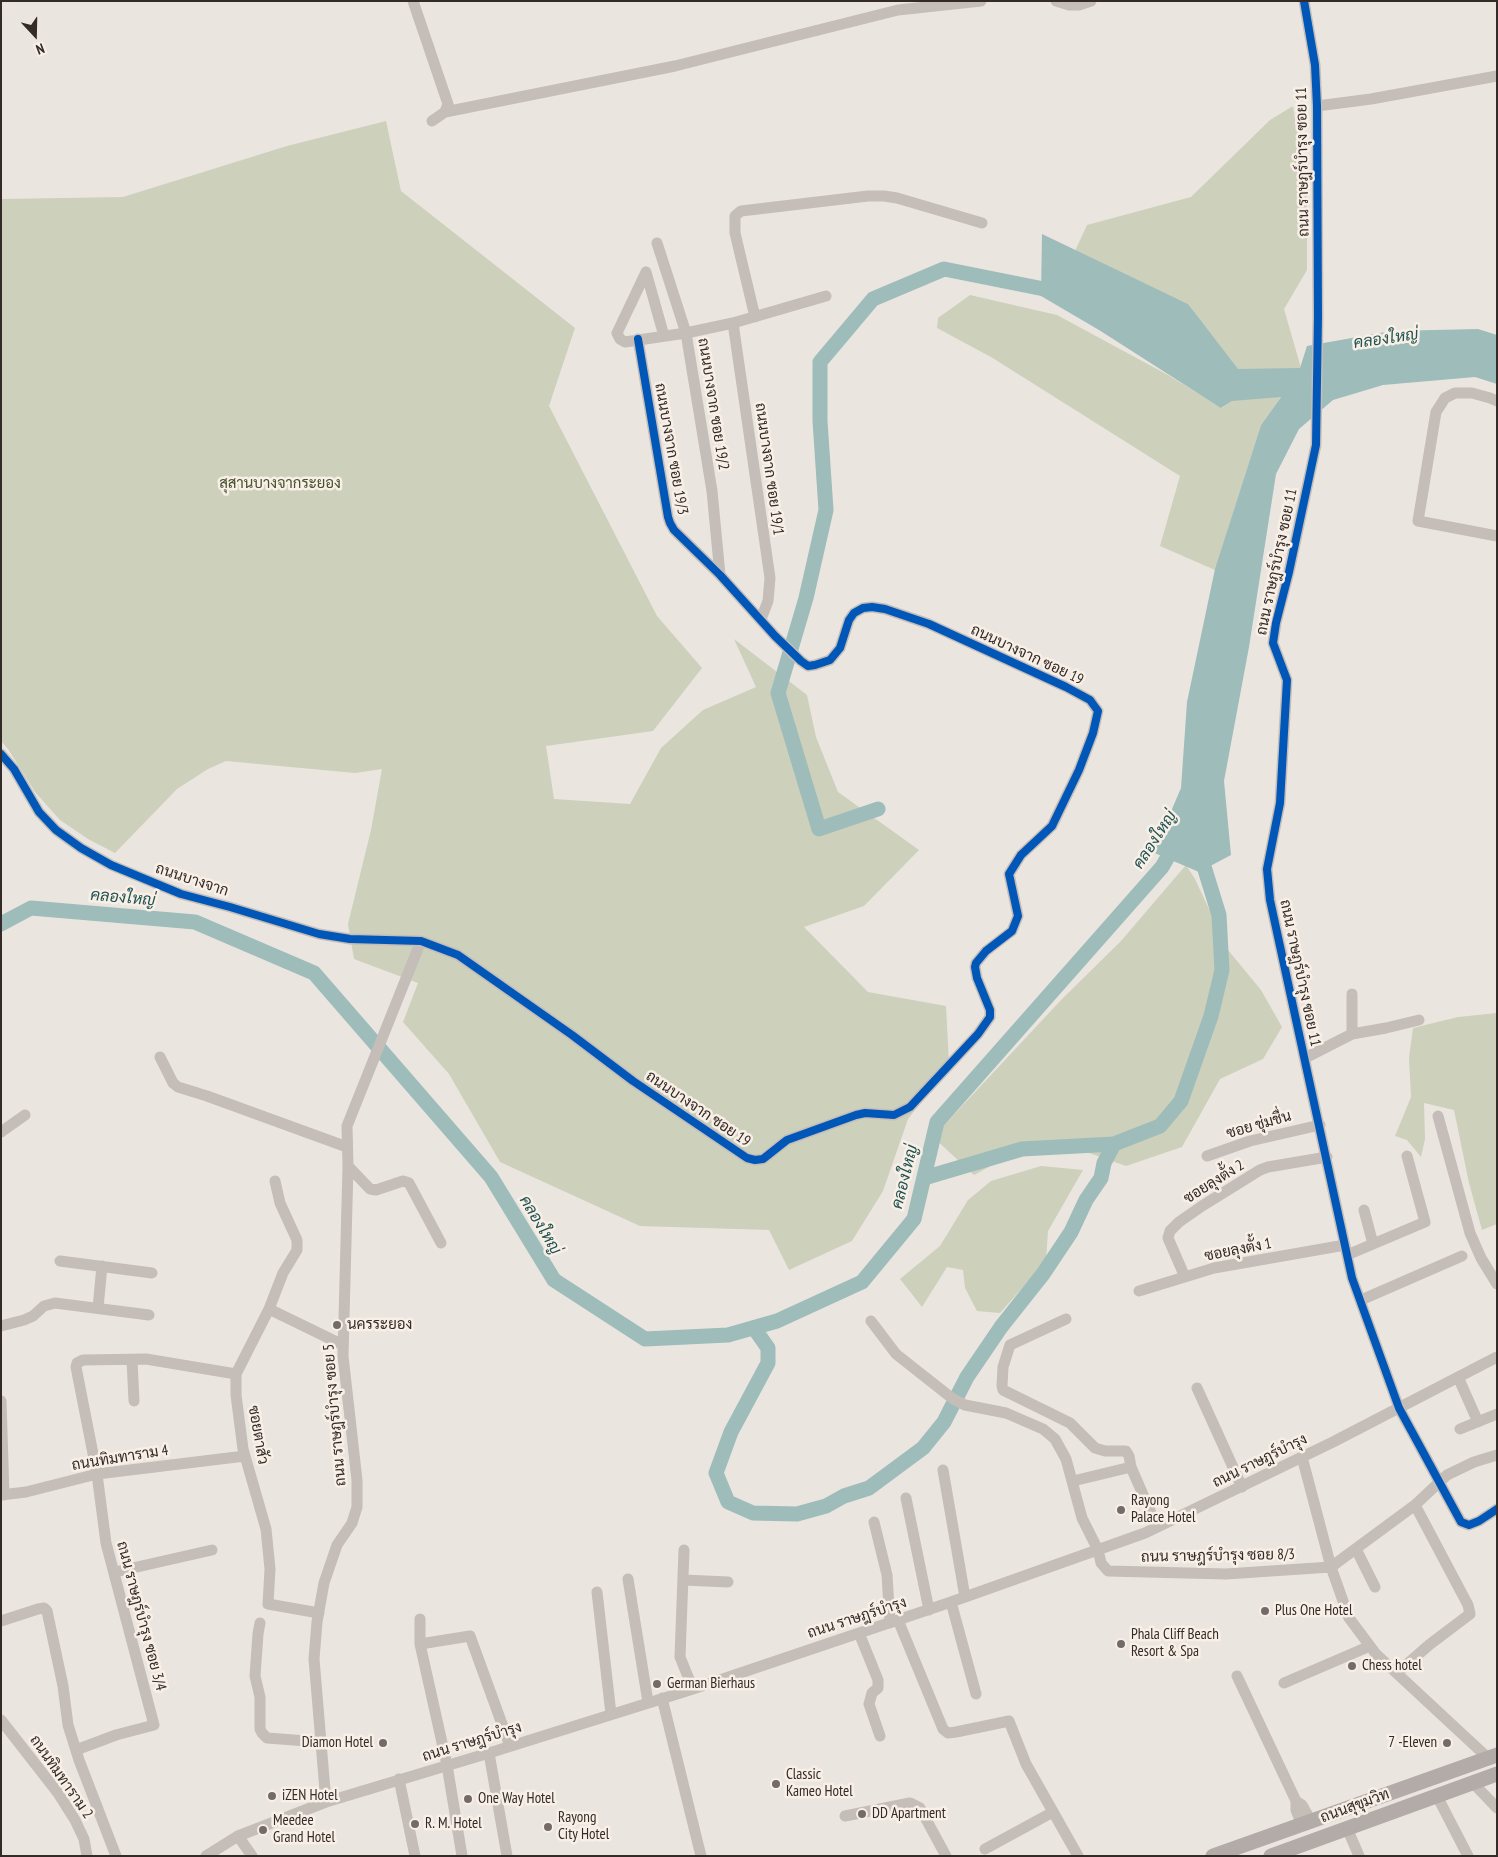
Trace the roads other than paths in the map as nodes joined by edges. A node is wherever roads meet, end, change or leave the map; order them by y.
1 (413, 1) edge
2 (981, 1) edge
3 (1056, 1) edge
4 (1091, 1) edge
5 (1304, 1) edge
6 (1497, 76) edge
7 (1317, 106) junction
8 (445, 112) junction
9 (432, 121) dead end
10 (982, 223) dead end
11 (657, 243) dead end
12 (826, 296) dead end
13 (755, 317) junction
14 (733, 323) junction
15 (686, 333) junction
16 (664, 336) junction
17 (638, 339) junction
18 (1497, 401) edge
19 (1497, 536) edge
20 (720, 575) junction
21 (761, 619) junction
22 (1, 754) edge
23 (421, 941) junction
24 (1352, 994) dead end
25 (1419, 1020) dead end
26 (1352, 1034) junction
27 (160, 1057) dead end
28 (1305, 1058) junction
29 (25, 1115) dead end
30 (1438, 1116) dead end
31 (1320, 1124) junction
32 (1, 1132) edge
33 (347, 1147) junction
34 (1207, 1156) dead end
35 (1407, 1156) dead end
36 (1327, 1157) junction
37 (348, 1166) junction
38 (275, 1181) dead end
39 (1364, 1210) dead end
40 (441, 1243) dead end
41 (1374, 1244) junction
42 (1346, 1250) junction
43 (1462, 1256) dead end
44 (60, 1261) dead end
45 (102, 1266) junction
46 (152, 1273) dead end
47 (1185, 1277) junction
48 (1497, 1284) edge
49 (1139, 1291) dead end
50 (1361, 1300) junction
51 (98, 1308) junction
52 (269, 1309) junction
53 (149, 1315) dead end
54 (1066, 1319) dead end
55 (871, 1321) dead end
56 (1, 1326) edge
57 (343, 1346) junction
58 (1497, 1356) edge
59 (132, 1360) junction
60 (236, 1374) junction
61 (1458, 1377) junction
62 (1197, 1388) dead end
63 (1, 1401) edge
64 (134, 1401) dead end
65 (1399, 1408) junction
66 (1497, 1414) edge
67 (1478, 1422) junction
68 (1460, 1429) dead end
69 (1497, 1455) edge
70 (245, 1456) junction
71 (1302, 1457) junction
72 (1132, 1467) junction
73 (943, 1470) dead end
74 (97, 1474) junction
75 (1073, 1481) junction
76 (1440, 1482) junction
77 (1242, 1487) junction
78 (2, 1495) edge
79 (906, 1498) dead end
80 (1415, 1505) junction
81 (1497, 1509) edge
82 (874, 1522) dead end
83 (1157, 1527) junction
84 (1356, 1549) junction
85 (212, 1550) dead end
86 (684, 1550) dead end
87 (1098, 1550) junction
88 (1331, 1567) junction
89 (114, 1572) junction
90 (628, 1578) dead end
91 (684, 1580) junction
92 (728, 1582) dead end
93 (1375, 1587) dead end
94 (597, 1592) dead end
95 (965, 1597) junction
96 (951, 1602) junction
97 (929, 1610) junction
98 (319, 1613) junction
99 (420, 1619) dead end
100 (1, 1622) edge
101 (894, 1622) junction
102 (260, 1623) dead end
103 (859, 1634) junction
104 (420, 1644) junction
105 (1370, 1646) junction
106 (1397, 1674) junction
107 (1237, 1676) dead end
108 (1284, 1682) dead end
109 (693, 1688) junction
110 (976, 1694) dead end
111 (662, 1698) junction
112 (648, 1702) junction
113 (611, 1714) junction
114 (1, 1720) edge
115 (880, 1736) dead end
116 (320, 1742) junction
117 (510, 1746) junction
118 (76, 1750) junction
119 (489, 1753) junction
120 (1492, 1756) edge
121 (447, 1765) junction
122 (1497, 1774) edge
123 (398, 1779) junction
124 (1473, 1783) junction
125 (1437, 1796) junction
126 (326, 1802) junction
127 (1497, 1808) edge
128 (1053, 1812) junction
129 (845, 1816) dead end
130 (1306, 1823) junction
131 (1347, 1828) junction
132 (238, 1836) junction
133 (985, 1849) dead end
134 (1287, 1853) edge
135 (87, 1856) edge
136 (116, 1856) edge
137 (206, 1856) edge
138 (252, 1856) edge
139 (415, 1856) edge
140 (462, 1856) edge
141 (507, 1856) edge
142 (701, 1856) edge
143 (946, 1856) edge
144 (1078, 1856) edge
145 (1213, 1856) edge
146 (1271, 1856) edge
147 (1359, 1856) edge
148 (1468, 1856) edge

1 - 8 street
2 - 8 street
3 - 4 street
5 - 7 street, ถนน ราษฎร์บำรุง ซอย 11
6 - 7 street
7 - 28 street, ถนน ราษฎร์บำรุง ซอย 11
8 - 9 street
10 - 13 street
11 - 15 street, ถนนบางจาก ซอย 19/2
12 - 13 street
13 - 14 street
14 - 15 street
14 - 21 street, ถนนบางจาก ซอย 19/1
15 - 16 street
15 - 20 street, ถนนบางจาก ซอย 19/2
16 - 17 street
16 - 17 street
17 - 20 street, ถนนบางจาก ซอย 19/3
18 - 19 street
20 - 21 street, ถนนบางจาก ซอย 19
21 - 23 street, ถนนบางจาก ซอย 19
22 - 23 street, ถนนบางจาก
23 - 33 street, ถนน ราษฎร์บำรุง ซอย 5
24 - 26 street
25 - 26 street
26 - 28 street
27 - 33 street
28 - 31 street, ถนน ราษฎร์บำรุง ซอย 11
29 - 32 street
30 - 48 street
31 - 34 street, ซอย ชุ่มชื่น
31 - 36 street, ถนน ราษฎร์บำรุง ซอย 11
33 - 37 street, ถนน ราษฎร์บำรุง ซอย 5
35 - 41 street, ซอยลุงตั้ง 1
36 - 42 street, ถนน ราษฎร์บำรุง ซอย 11
36 - 47 street, ซอยลุงตั้ง 2
37 - 40 street
37 - 57 street, ถนน ราษฎร์บำรุง ซอย 5
38 - 52 street, ซอยตาสัว
39 - 41 street
41 - 42 street, ซอยลุงตั้ง 1
42 - 47 street, ซอยลุงตั้ง 1
42 - 50 street, ถนน ราษฎร์บำรุง ซอย 11
43 - 50 street
44 - 45 street
45 - 46 street
45 - 51 street
47 - 49 street, ซอยลุงตั้ง 1
50 - 65 street, ถนน ราษฎร์บำรุง ซอย 11
51 - 53 street
51 - 56 street
52 - 57 street
52 - 60 street, ซอยตาสัว
54 - 72 street
55 - 75 street, ถนน ราษฎร์บำรุง ซอย 8/3
57 - 98 street, ถนน ราษฎร์บำรุง ซอย 5
58 - 61 street, ถนน ราษฎร์บำรุง
59 - 60 street
59 - 64 street
59 - 74 street, ถนน ราษฎร์บำรุง ซอย 3/4
60 - 70 street, ซอยตาสัว
61 - 65 street, ถนน ราษฎร์บำรุง
61 - 67 street
62 - 77 street
63 - 78 street
65 - 71 street, ถนน ราษฎร์บำรุง
65 - 76 street, ถนน ราษฎร์บำรุง ซอย 11
66 - 67 street
67 - 68 street
69 - 76 street
70 - 74 street, ถนนทิมทาราม 4
70 - 98 street, ซอยตาสัว
71 - 77 street, ถนน ราษฎร์บำรุง
71 - 88 street
72 - 75 street
72 - 83 street
73 - 95 street
74 - 78 street, ถนนทิมทาราม 4
74 - 89 street, ถนน ราษฎร์บำรุง ซอย 3/4
75 - 87 street, ถนน ราษฎร์บำรุง ซอย 8/3
76 - 80 street
76 - 81 street, ถนน ราษฎร์บำรุง ซอย 11
77 - 83 street, ถนน ราษฎร์บำรุง
79 - 97 street
80 - 84 street
80 - 106 street
82 - 101 street
83 - 87 street, ถนน ราษฎร์บำรุง
84 - 88 street
84 - 93 street
85 - 89 street
86 - 91 street
87 - 88 street, ถนน ราษฎร์บำรุง ซอย 8/3
87 - 95 street, ถนน ราษฎร์บำรุง
88 - 105 street
89 - 118 street, ถนน ราษฎร์บำรุง ซอย 3/4
90 - 112 street
91 - 92 street
91 - 109 street
94 - 113 street
95 - 96 street, ถนน ราษฎร์บำรุง
96 - 97 street, ถนน ราษฎร์บำรุง
96 - 110 street
97 - 101 street, ถนน ราษฎร์บำรุง
98 - 116 street, ถนน ราษฎร์บำรุง ซอย 5
99 - 104 street
100 - 118 street
101 - 103 street, ถนน ราษฎร์บำรุง
101 - 128 street
102 - 116 street
103 - 109 street, ถนน ราษฎร์บำรุง
103 - 115 street
104 - 117 street
104 - 121 street
105 - 106 street
105 - 108 street
106 - 120 street
107 - 130 street
109 - 111 street, ถนน ราษฎร์บำรุง
111 - 112 street, ถนน ราษฎร์บำรุง
111 - 142 street
112 - 113 street, ถนน ราษฎร์บำรุง
113 - 117 street, ถนน ราษฎร์บำรุง
114 - 135 street, ถนนทิมทาราม 2
116 - 126 street, ถนน ราษฎร์บำรุง ซอย 5
117 - 119 street, ถนน ราษฎร์บำรุง
118 - 136 street
119 - 121 street, ถนน ราษฎร์บำรุง
119 - 141 street
120 - 130 main road, ถนนสุขุมวิท
121 - 123 street, ถนน ราษฎร์บำรุง
121 - 140 street
122 - 124 main road, ถนนสุขุมวิท
123 - 126 street, ถนน ราษฎร์บำรุง
123 - 139 street
124 - 125 main road, ถนนสุขุมวิท
124 - 127 street
125 - 131 main road, ถนนสุขุมวิท
125 - 148 street
126 - 132 street, ถนน ราษฎร์บำรุง
128 - 133 street
128 - 144 street
129 - 143 street
130 - 145 main road, ถนนสุขุมวิท
131 - 134 main road, ถนนสุขุมวิท
131 - 147 street
132 - 137 street, ถนน ราษฎร์บำรุง
132 - 138 street
134 - 146 main road, ถนนสุขุมวิท

